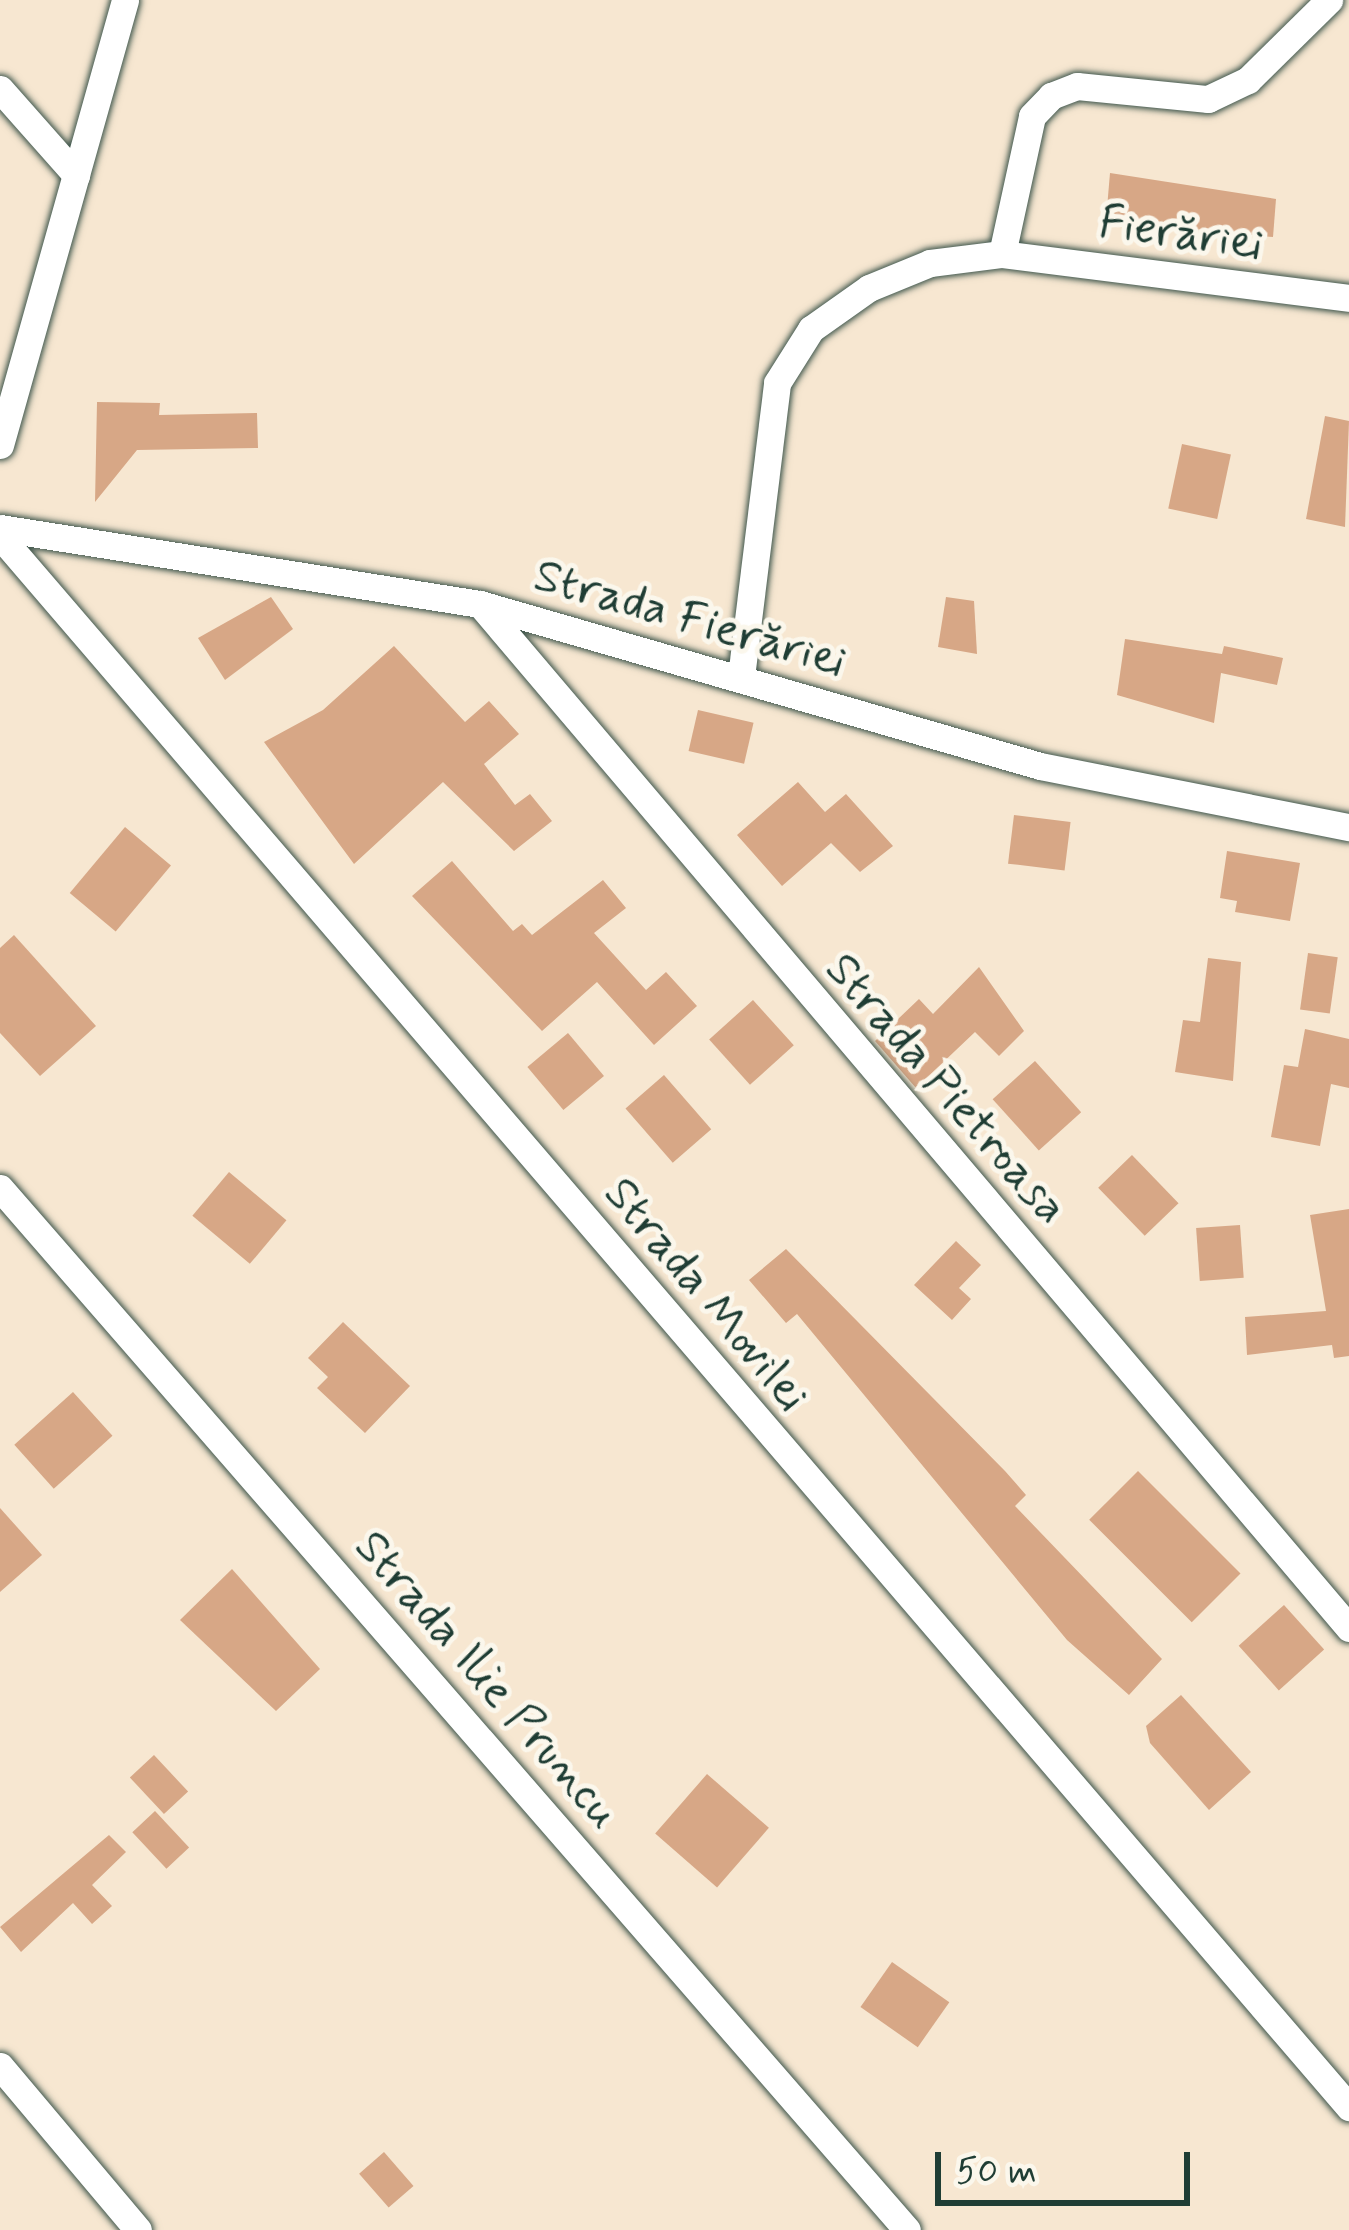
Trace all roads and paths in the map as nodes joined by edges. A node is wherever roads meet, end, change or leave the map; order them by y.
1 (125, 0) edge
2 (1329, 0) edge
3 (0, 88) edge
4 (76, 175) junction
5 (1001, 254) junction
6 (1349, 298) edge
7 (0, 445) edge
8 (0, 532) edge
9 (479, 604) junction
10 (742, 677) junction
11 (1349, 826) edge
12 (0, 1188) edge
13 (1349, 1628) edge
14 (0, 2066) edge
15 (1349, 2107) edge
16 (138, 2230) edge
17 (907, 2230) edge

1 - 4 street
2 - 5 street
3 - 4 street
4 - 7 street
5 - 6 street, Fierăriei
5 - 10 street, Fierăriei
8 - 9 street, Strada Fierăriei
8 - 15 street, Strada Movilei
9 - 10 street, Strada Fierăriei
9 - 13 street, Strada Pietroasa
10 - 11 street, Strada Fierăriei
12 - 17 street, Strada Ilie Pruncu
14 - 16 street

